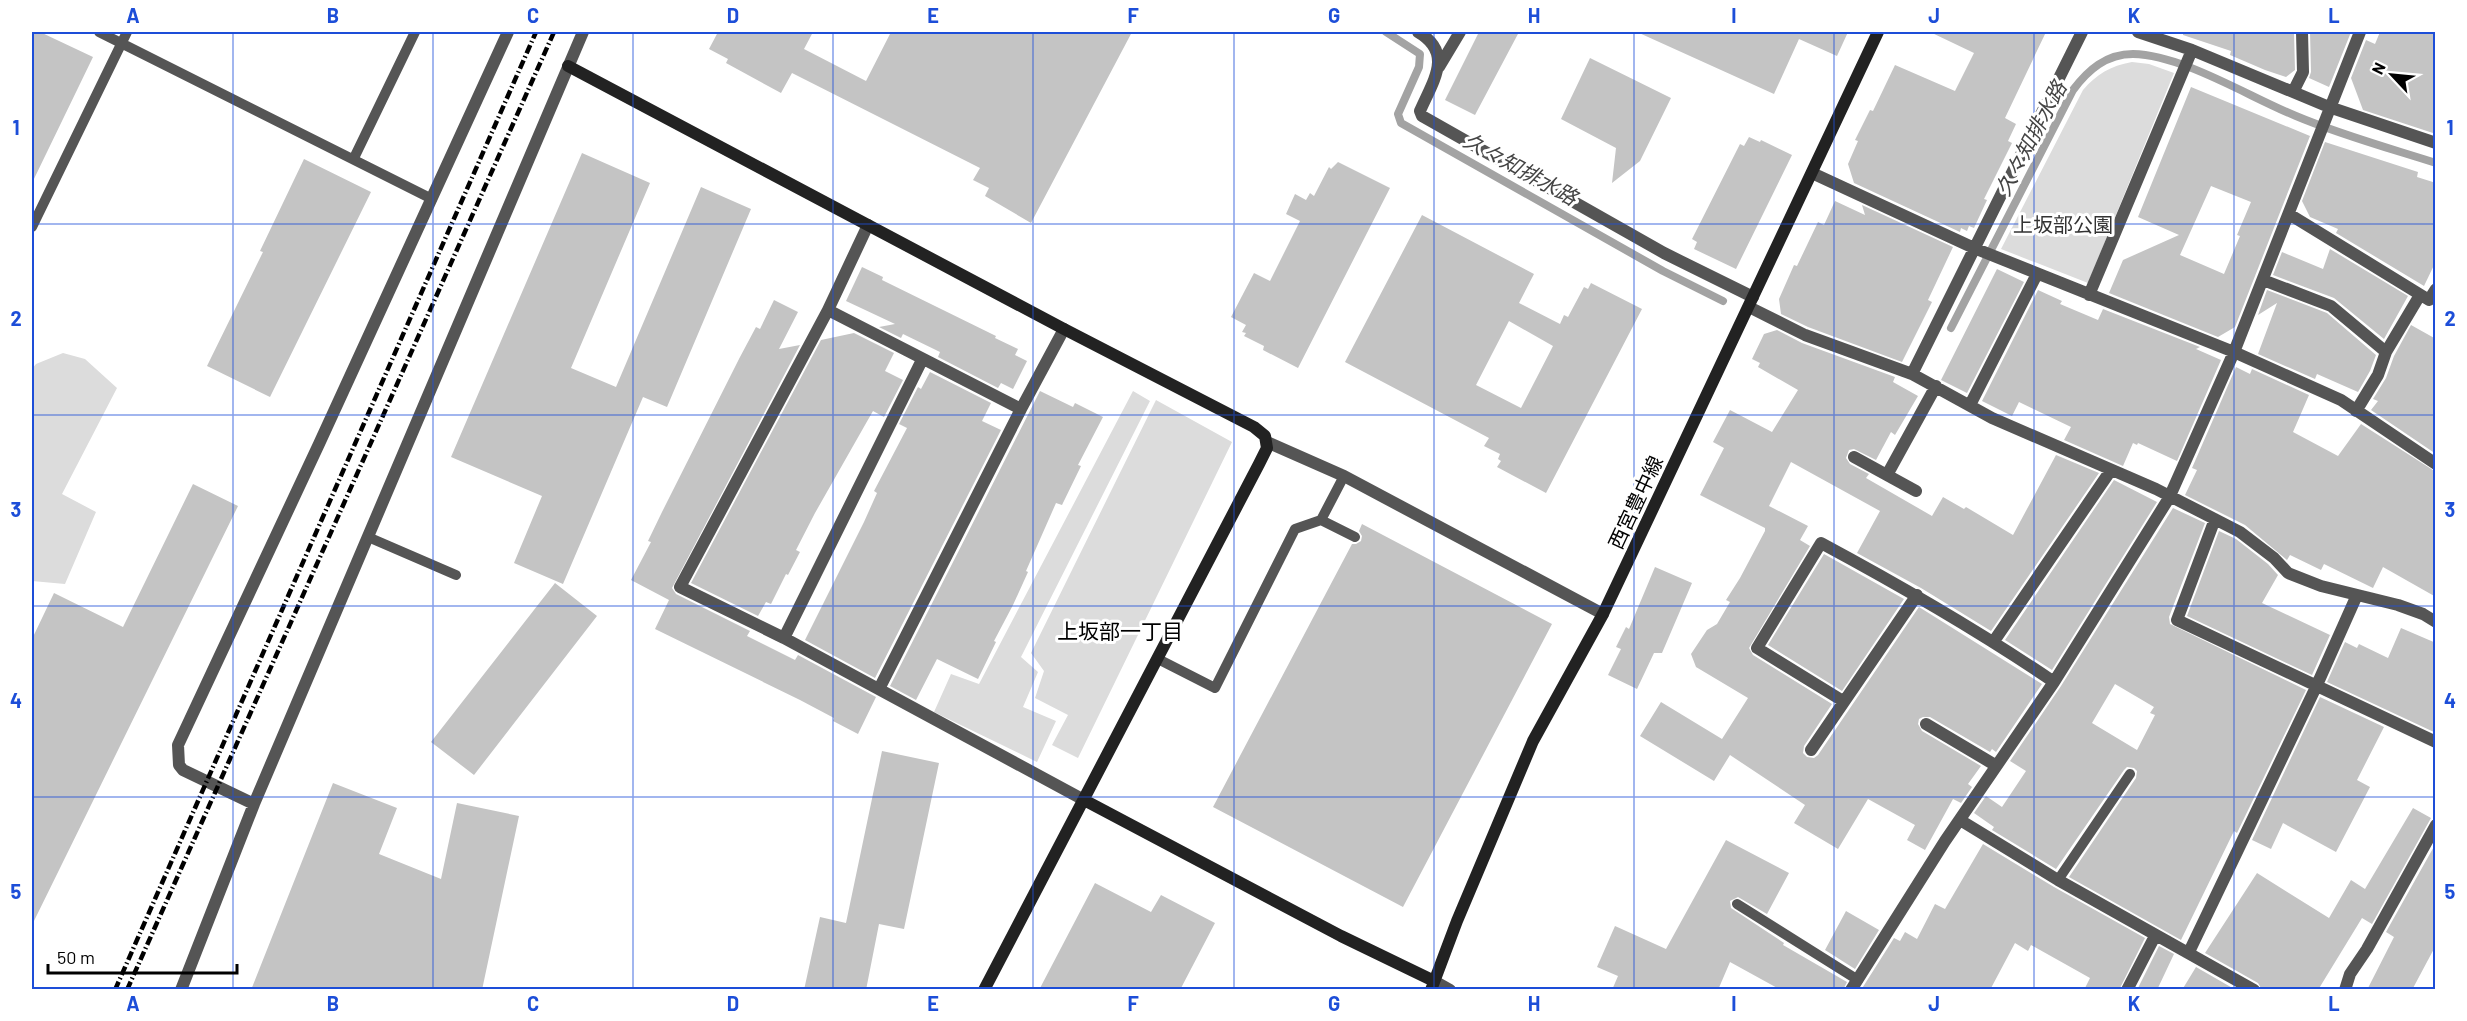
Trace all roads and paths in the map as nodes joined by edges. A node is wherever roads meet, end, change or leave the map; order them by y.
1 (99, 32) edge
2 (127, 32) edge
3 (415, 32) edge
4 (508, 32) edge
5 (583, 32) edge
6 (1418, 32) edge
7 (1460, 32) edge
8 (1878, 32) edge
9 (2082, 32) edge
10 (2138, 32) edge
11 (2302, 32) edge
12 (2360, 32) edge
13 (122, 42) junction
14 (2191, 55) junction
15 (568, 66) junction
16 (1438, 68) junction
17 (2293, 92) junction
18 (2327, 112) junction
19 (2436, 143) edge
20 (354, 158) junction
21 (1812, 173) junction
22 (432, 199) junction
23 (2289, 214) junction
24 (868, 225) junction
25 (32, 227) edge
26 (1977, 249) junction
27 (2037, 274) junction
28 (2263, 280) junction
29 (2089, 295) junction
30 (2430, 297) edge
31 (1751, 302) junction
32 (828, 310) junction
33 (1064, 329) junction
34 (2234, 352) junction
35 (2386, 352) junction
36 (922, 360) junction
37 (1909, 373) junction
38 (1934, 385) junction
39 (1970, 405) junction
40 (1021, 409) junction
41 (2356, 411) junction
42 (1267, 442) junction
43 (1854, 457) dead end
44 (2436, 464) edge
45 (2111, 470) junction
46 (1887, 475) junction
47 (1344, 476) junction
48 (1917, 491) dead end
49 (2169, 498) junction
50 (2216, 519) junction
51 (1321, 520) junction
52 (368, 537) junction
53 (1356, 537) dead end
54 (456, 575) dead end
55 (1917, 595) junction
56 (2356, 595) junction
57 (1603, 614) junction
58 (2436, 622) edge
59 (784, 638) junction
60 (1994, 641) junction
61 (1158, 659) junction
62 (2054, 682) junction
63 (2316, 687) junction
64 (879, 689) junction
65 (1843, 701) junction
66 (1926, 724) dead end
67 (2436, 742) edge
68 (1811, 750) dead end
69 (1995, 765) junction
70 (2130, 774) dead end
71 (1084, 800) junction
72 (254, 804) junction
73 (1960, 820) junction
74 (2436, 825) edge
75 (2058, 880) junction
76 (1737, 904) dead end
77 (2155, 936) junction
78 (2189, 952) junction
79 (1433, 985) edge
80 (1855, 985) edge
81 (181, 990) edge
82 (984, 990) edge
83 (1450, 990) edge
84 (2127, 990) edge
85 (2254, 990) edge
86 (2345, 990) edge

1 - 13 lane
2 - 13 lane
3 - 20 lane
4 - 22 street
5 - 15 street
6 - 16 street
7 - 16 street
8 - 21 street, 西宮豊中線
9 - 26 street
10 - 14 street
11 - 17 street
12 - 18 street
13 - 20 lane
13 - 25 lane
14 - 17 street
14 - 29 street
15 - 24 street
15 - 52 street
16 - 31 street
17 - 18 street
18 - 19 street
18 - 23 street
20 - 22 lane
21 - 26 street
21 - 31 street, 西宮豊中線
22 - 72 street
23 - 28 street
23 - 30 street
24 - 32 street
24 - 33 street
26 - 27 street
26 - 37 street
27 - 29 street
27 - 39 street
28 - 34 street
28 - 35 street
29 - 34 street
30 - 35 street
31 - 37 street
31 - 57 street, 西宮豊中線
32 - 36 street
32 - 59 street
33 - 40 street
33 - 42 street
34 - 41 street
34 - 49 street
35 - 41 street
36 - 40 street
36 - 59 street
37 - 38 street
38 - 39 street
38 - 46 street
39 - 45 street
40 - 64 street
41 - 44 street
42 - 47 street
42 - 61 street
43 - 46 street
45 - 49 street
45 - 60 street
46 - 48 street
47 - 51 lane
47 - 57 street
49 - 50 street
49 - 62 street
50 - 56 street
50 - 63 street
51 - 53 lane
51 - 61 lane
52 - 54 lane
52 - 72 street
55 - 60 street
55 - 65 street
55 - 65 street
56 - 58 street
56 - 63 street
57 - 79 street, 西宮豊中線
59 - 64 street
60 - 62 street
61 - 71 street
62 - 69 street
63 - 67 street
63 - 78 street
64 - 71 street
65 - 68 street
66 - 69 street
69 - 73 street
70 - 75 lane
71 - 79 street
71 - 82 street
72 - 81 street
73 - 75 street
73 - 80 street
74 - 86 street
75 - 77 street
76 - 80 lane
77 - 78 street
77 - 84 street
78 - 85 street
79 - 83 street

